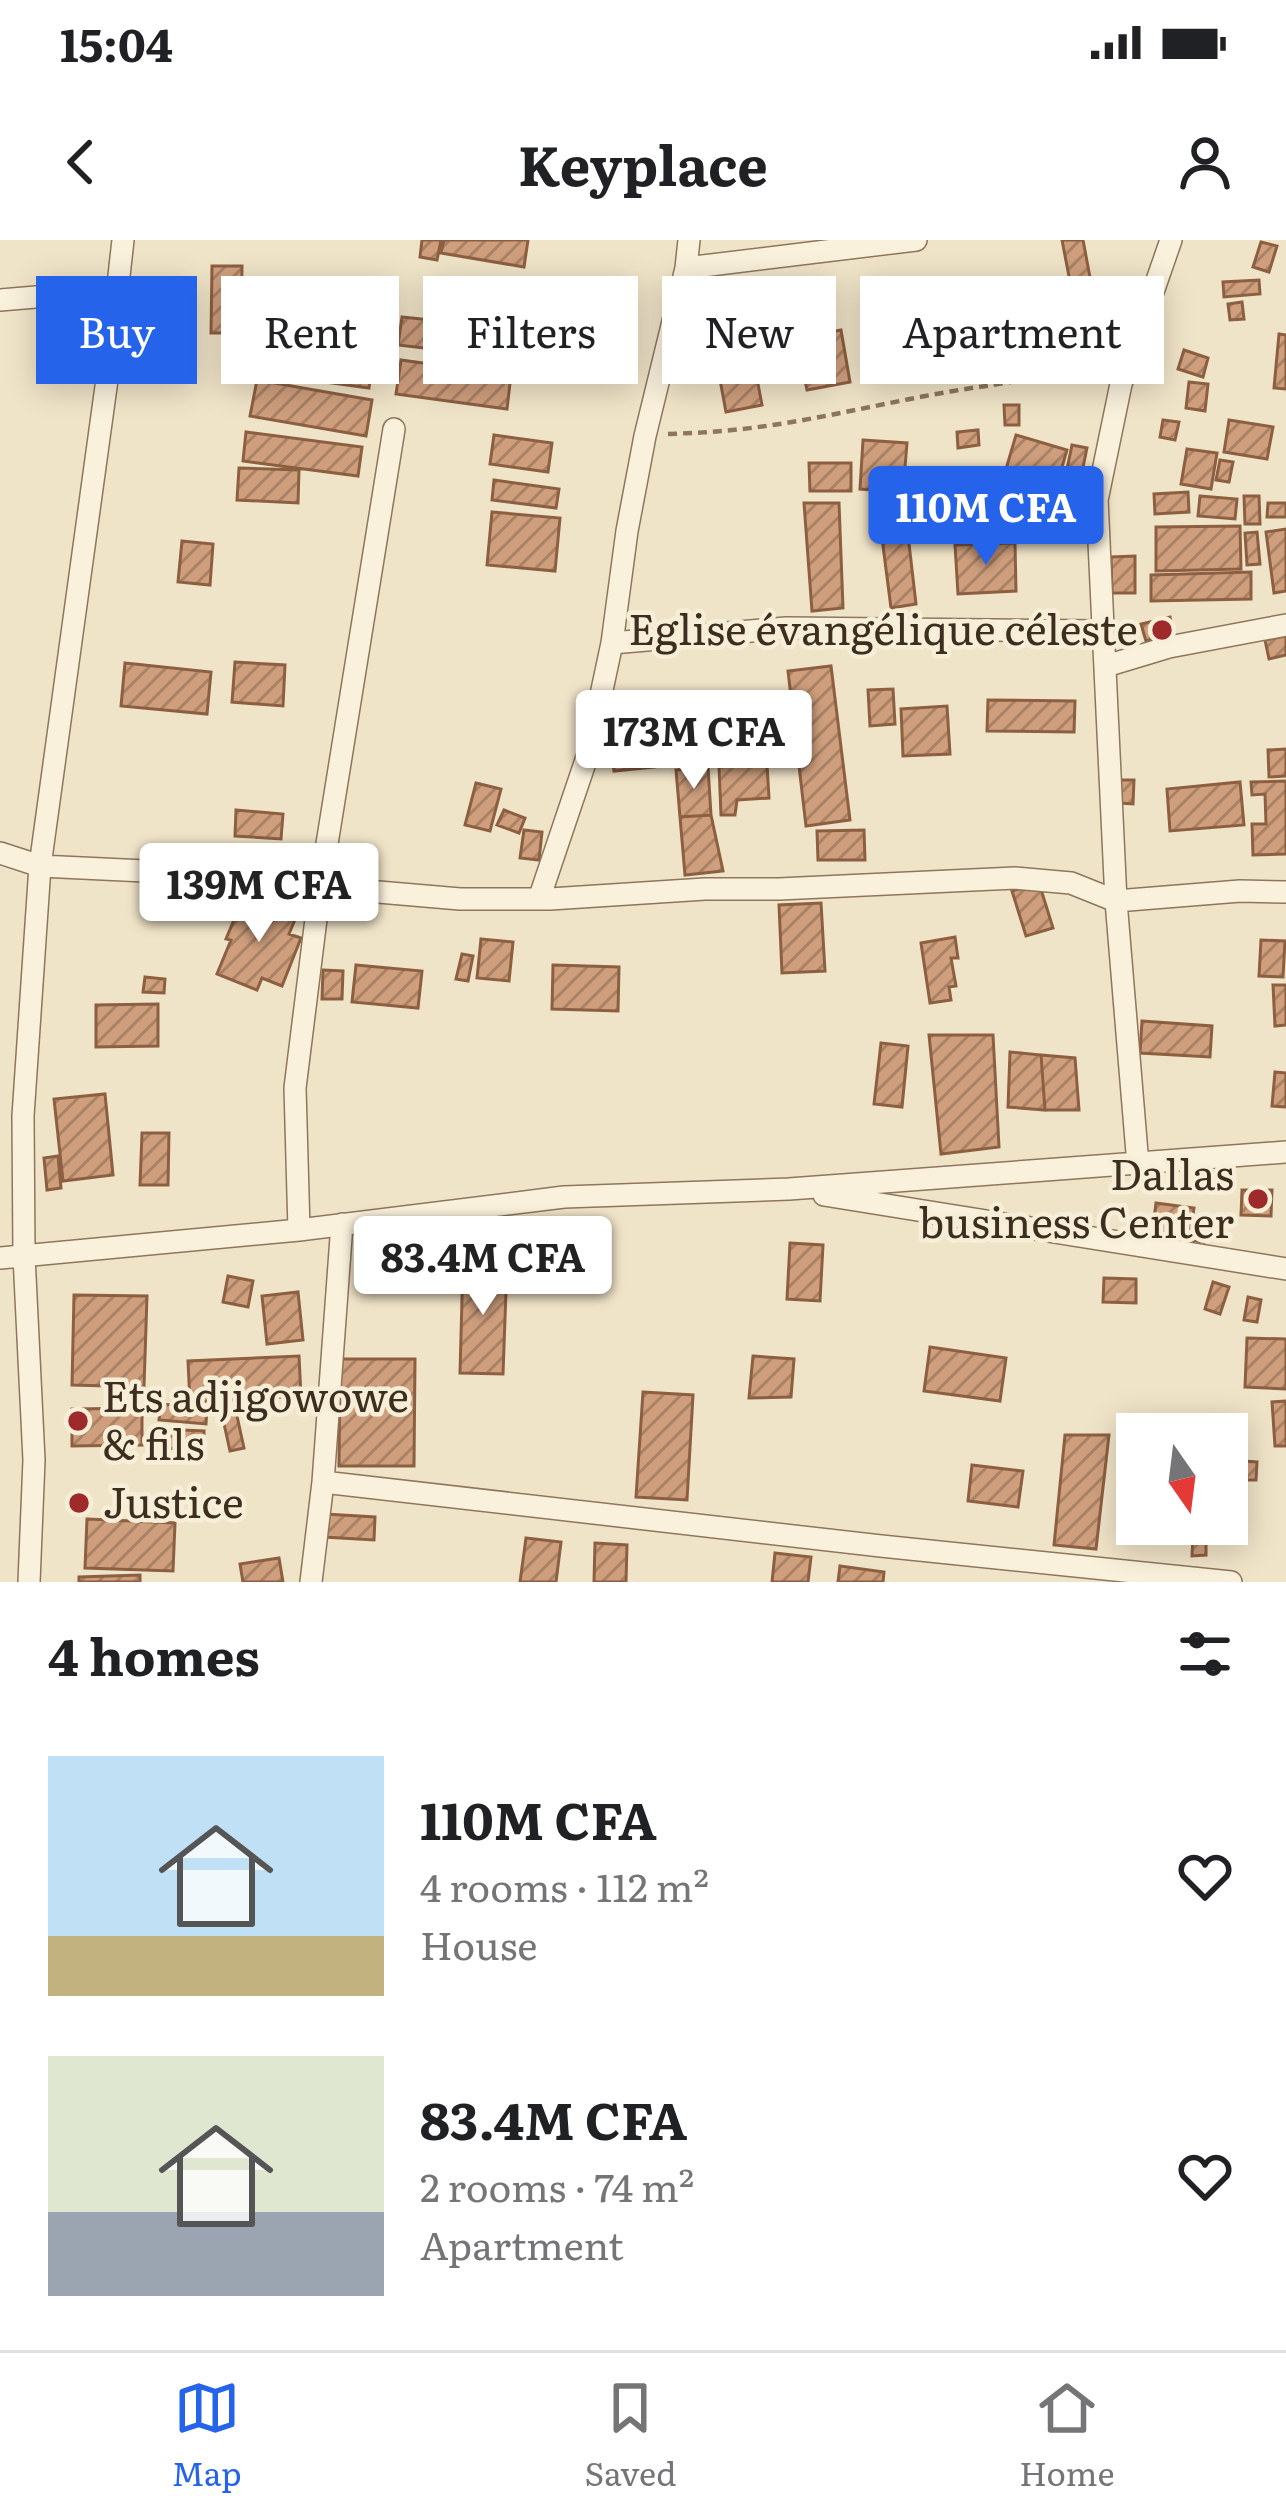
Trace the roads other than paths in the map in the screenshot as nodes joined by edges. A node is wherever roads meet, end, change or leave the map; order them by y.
1 (123, 240) edge
2 (689, 240) edge
3 (916, 240) edge
4 (1171, 240) edge
5 (686, 268) junction
6 (119, 276) edge
7 (36, 297) edge
8 (0, 300) edge
9 (105, 384) edge
10 (394, 429) dead end
11 (1286, 625) edge
12 (1103, 631) junction
13 (612, 643) junction
14 (1106, 666) junction
15 (0, 854) edge
16 (40, 866) junction
17 (320, 887) junction
18 (1286, 892) edge
19 (539, 899) junction
20 (1116, 901) junction
21 (1286, 1152) edge
22 (1138, 1165) junction
23 (788, 1189) junction
24 (342, 1224) junction
25 (299, 1230) junction
26 (24, 1256) junction
27 (0, 1258) edge
28 (1286, 1269) edge
29 (323, 1482) junction
30 (29, 1582) edge
31 (310, 1582) edge
32 (1231, 1582) edge

1 - 6 street
2 - 5 street
3 - 5 street
4 - 12 street
5 - 13 street
7 - 8 street
9 - 16 street
10 - 17 street
11 - 14 street
12 - 13 street
12 - 14 street
13 - 19 street
14 - 20 street
15 - 16 street
16 - 17 street
16 - 26 street
17 - 19 street
17 - 25 street
18 - 20 street
19 - 20 street
20 - 22 street
21 - 22 street
22 - 23 street
23 - 24 street
23 - 28 street
24 - 25 street
24 - 29 street
25 - 26 street
26 - 27 street
26 - 30 street
29 - 31 street
29 - 32 street

